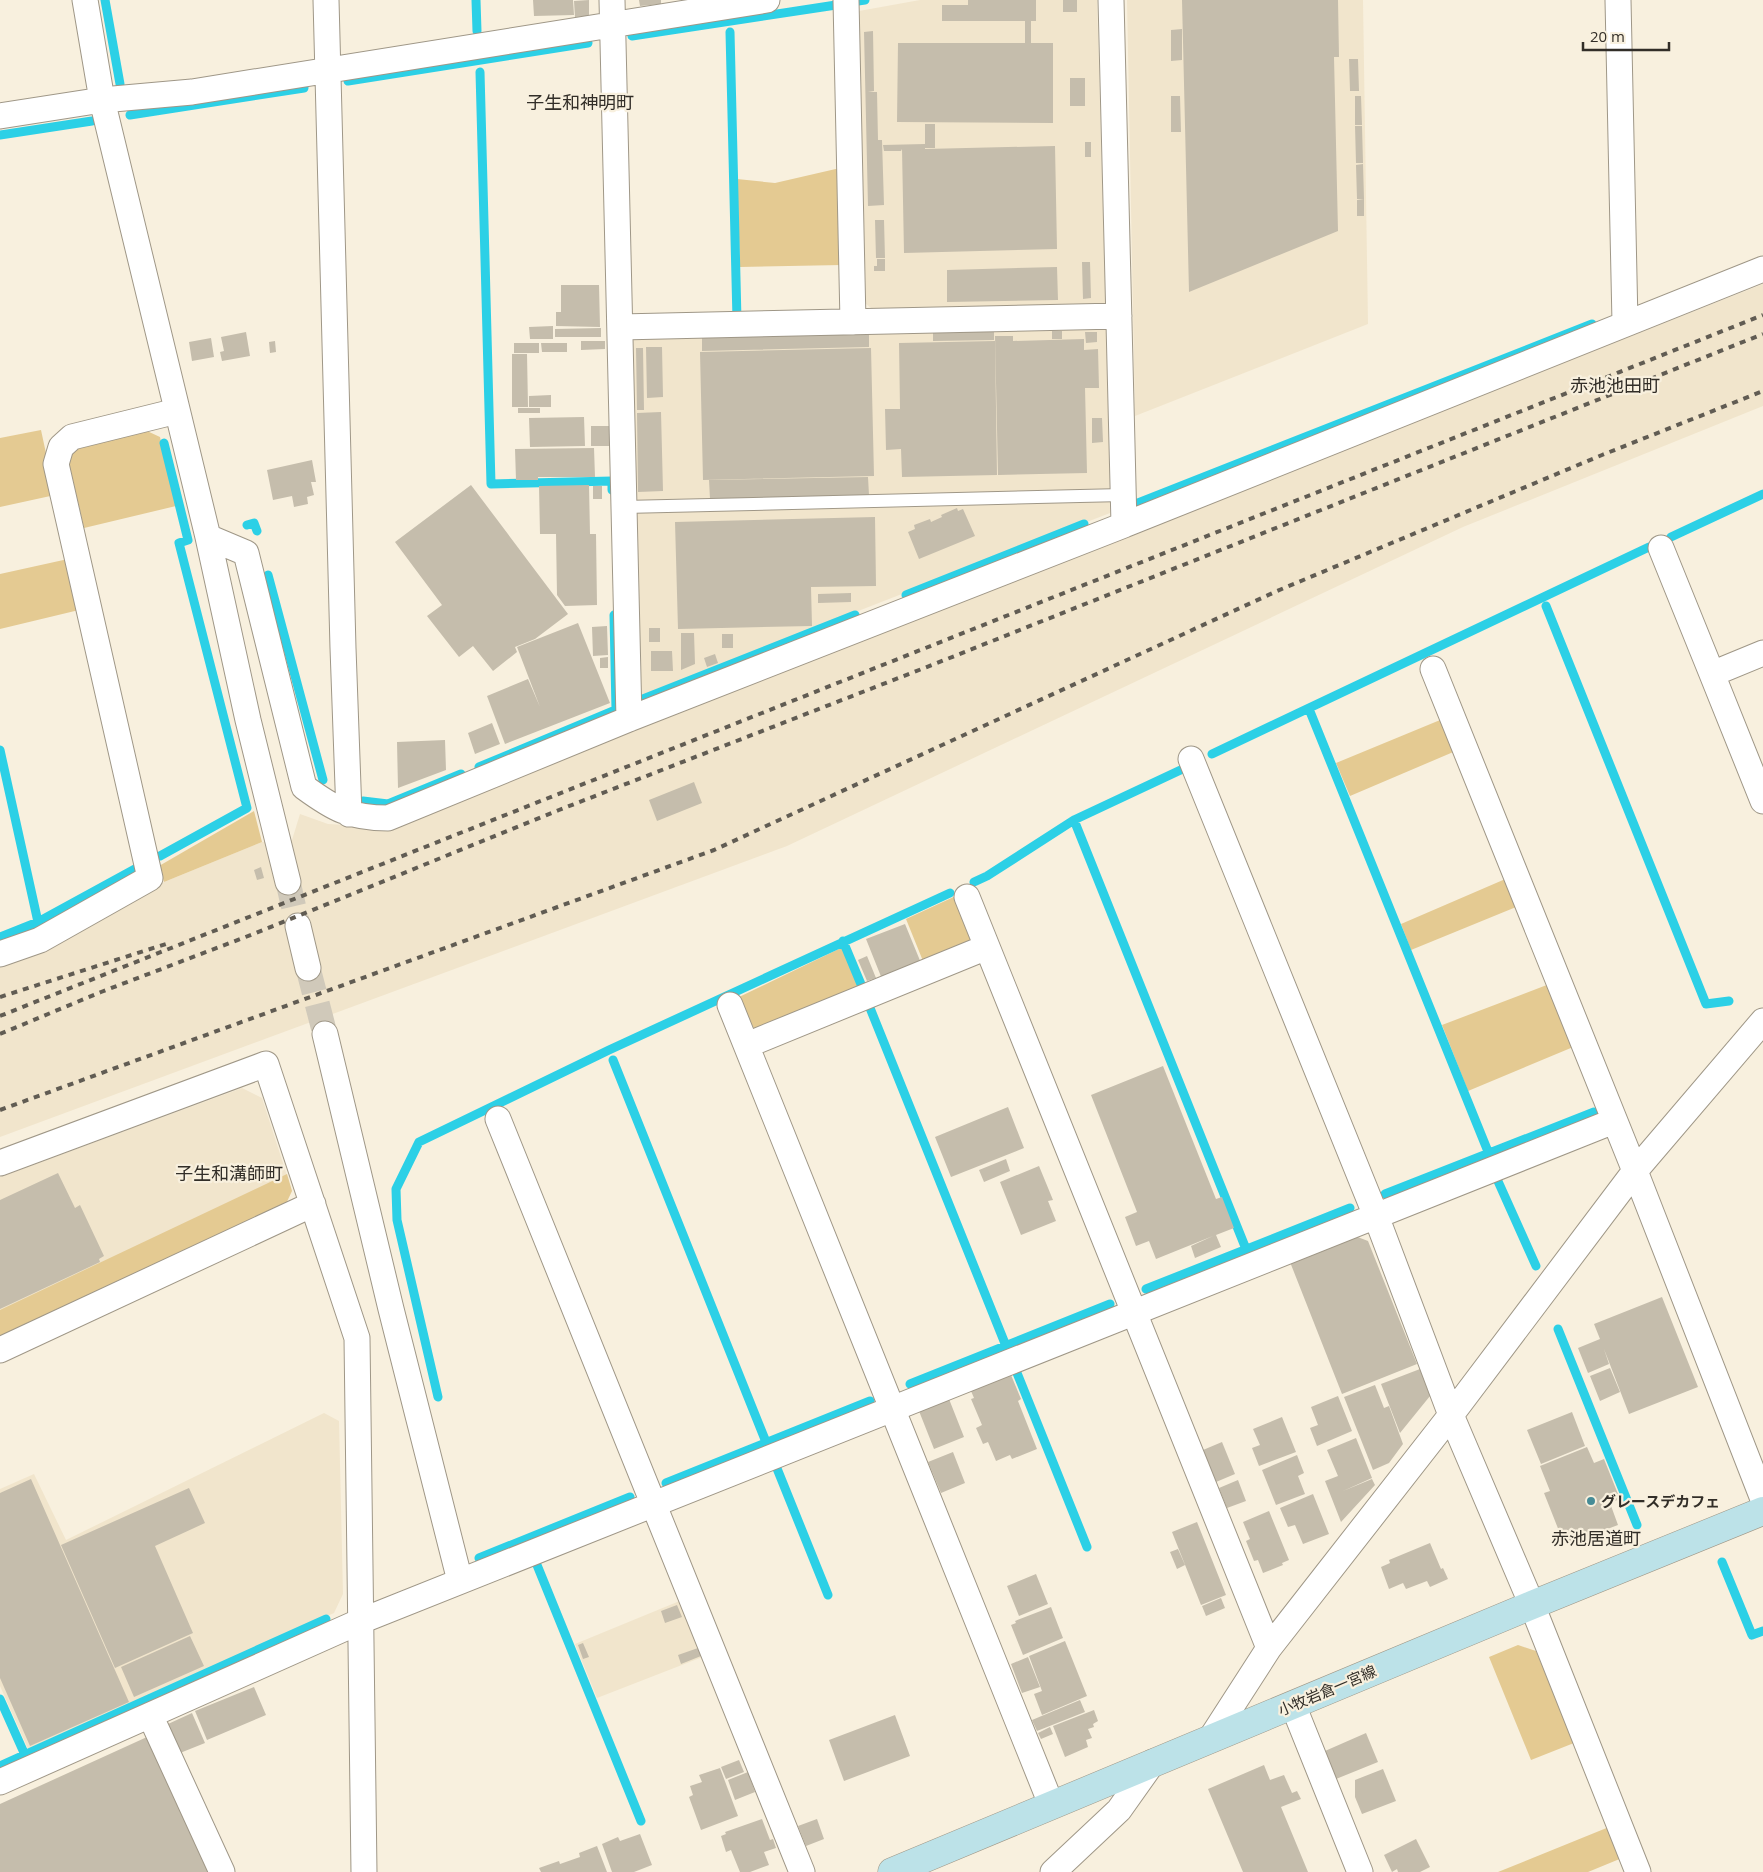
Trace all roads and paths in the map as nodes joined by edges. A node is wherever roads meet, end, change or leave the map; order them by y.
1 (86, 0) edge
2 (326, 0) edge
3 (612, 0) edge
4 (767, 0) edge
5 (846, 0) edge
6 (1111, 0) edge
7 (1618, 0) edge
8 (613, 25) junction
9 (328, 71) junction
10 (102, 100) junction
11 (0, 116) edge
12 (1763, 269) edge
13 (1119, 316) junction
14 (853, 322) junction
15 (1626, 323) junction
16 (620, 327) junction
17 (177, 411) junction
18 (1123, 495) junction
19 (624, 507) junction
20 (1124, 525) junction
21 (208, 537) junction
22 (1661, 548) dead end
23 (1763, 653) edge
24 (1433, 669) dead end
25 (1712, 674) junction
26 (629, 719) junction
27 (1191, 759) dead end
28 (1763, 801) edge
29 (349, 814) junction
30 (288, 882) tunnel mouth
31 (967, 897) dead end
32 (298, 926) tunnel mouth
33 (987, 947) junction
34 (0, 954) edge
35 (308, 968) tunnel mouth
36 (730, 1005) dead end
37 (1763, 1021) edge
38 (324, 1034) tunnel mouth
39 (747, 1045) junction
40 (498, 1119) dead end
41 (1614, 1121) junction
42 (0, 1163) edge
43 (1634, 1171) junction
44 (312, 1204) junction
45 (1376, 1216) junction
46 (1134, 1312) junction
47 (0, 1350) edge
48 (892, 1408) junction
49 (1451, 1416) junction
50 (1763, 1499) edge
51 (653, 1504) junction
52 (1763, 1511) edge
53 (460, 1581) junction
54 (1532, 1605) junction
55 (361, 1621) junction
56 (1269, 1648) junction
57 (1293, 1705) junction
58 (150, 1715) junction
59 (1211, 1738) junction
60 (1153, 1762) junction
61 (0, 1782) edge
62 (1051, 1804) junction
63 (1080, 1862) edge
64 (222, 1872) edge
65 (364, 1872) edge
66 (802, 1872) edge
67 (892, 1872) edge
68 (1052, 1872) edge
69 (1360, 1872) edge
70 (1638, 1872) edge

1 - 10 street
2 - 9 street
3 - 8 street
4 - 8 street
5 - 14 street
6 - 13 street
7 - 15 street
8 - 9 street
8 - 16 street
9 - 10 street
9 - 29 street
10 - 11 street
10 - 17 street
12 - 15 street
13 - 14 street
13 - 18 street
14 - 16 street
15 - 20 street
16 - 19 street
17 - 21 street
17 - 34 street
18 - 19 lane
18 - 20 street
19 - 26 street
20 - 26 street
21 - 29 street
21 - 30 street
22 - 25 street
23 - 25 street
24 - 41 street
25 - 28 street
26 - 29 street
27 - 45 street
31 - 33 street
32 - 35 street
33 - 39 street
33 - 46 street
36 - 39 street
37 - 43 street
38 - 53 street
39 - 48 street
40 - 51 street
41 - 43 street
41 - 45 street
42 - 44 street
43 - 49 street
43 - 50 street
44 - 47 street
44 - 55 street
45 - 46 street
45 - 49 street
46 - 48 street
46 - 56 street
48 - 51 street
48 - 62 street
49 - 54 street
49 - 56 street
51 - 53 street
51 - 66 street
52 - 54 main road, 小牧岩倉一宮線
53 - 55 street
54 - 57 main road, 小牧岩倉一宮線
54 - 70 street
55 - 58 street
55 - 65 street
56 - 59 street
57 - 59 main road, 小牧岩倉一宮線
57 - 69 street
58 - 61 street
58 - 64 street
59 - 60 main road, 小牧岩倉一宮線
60 - 62 main road, 小牧岩倉一宮線
60 - 63 street
62 - 67 main road, 小牧岩倉一宮線
63 - 68 street

